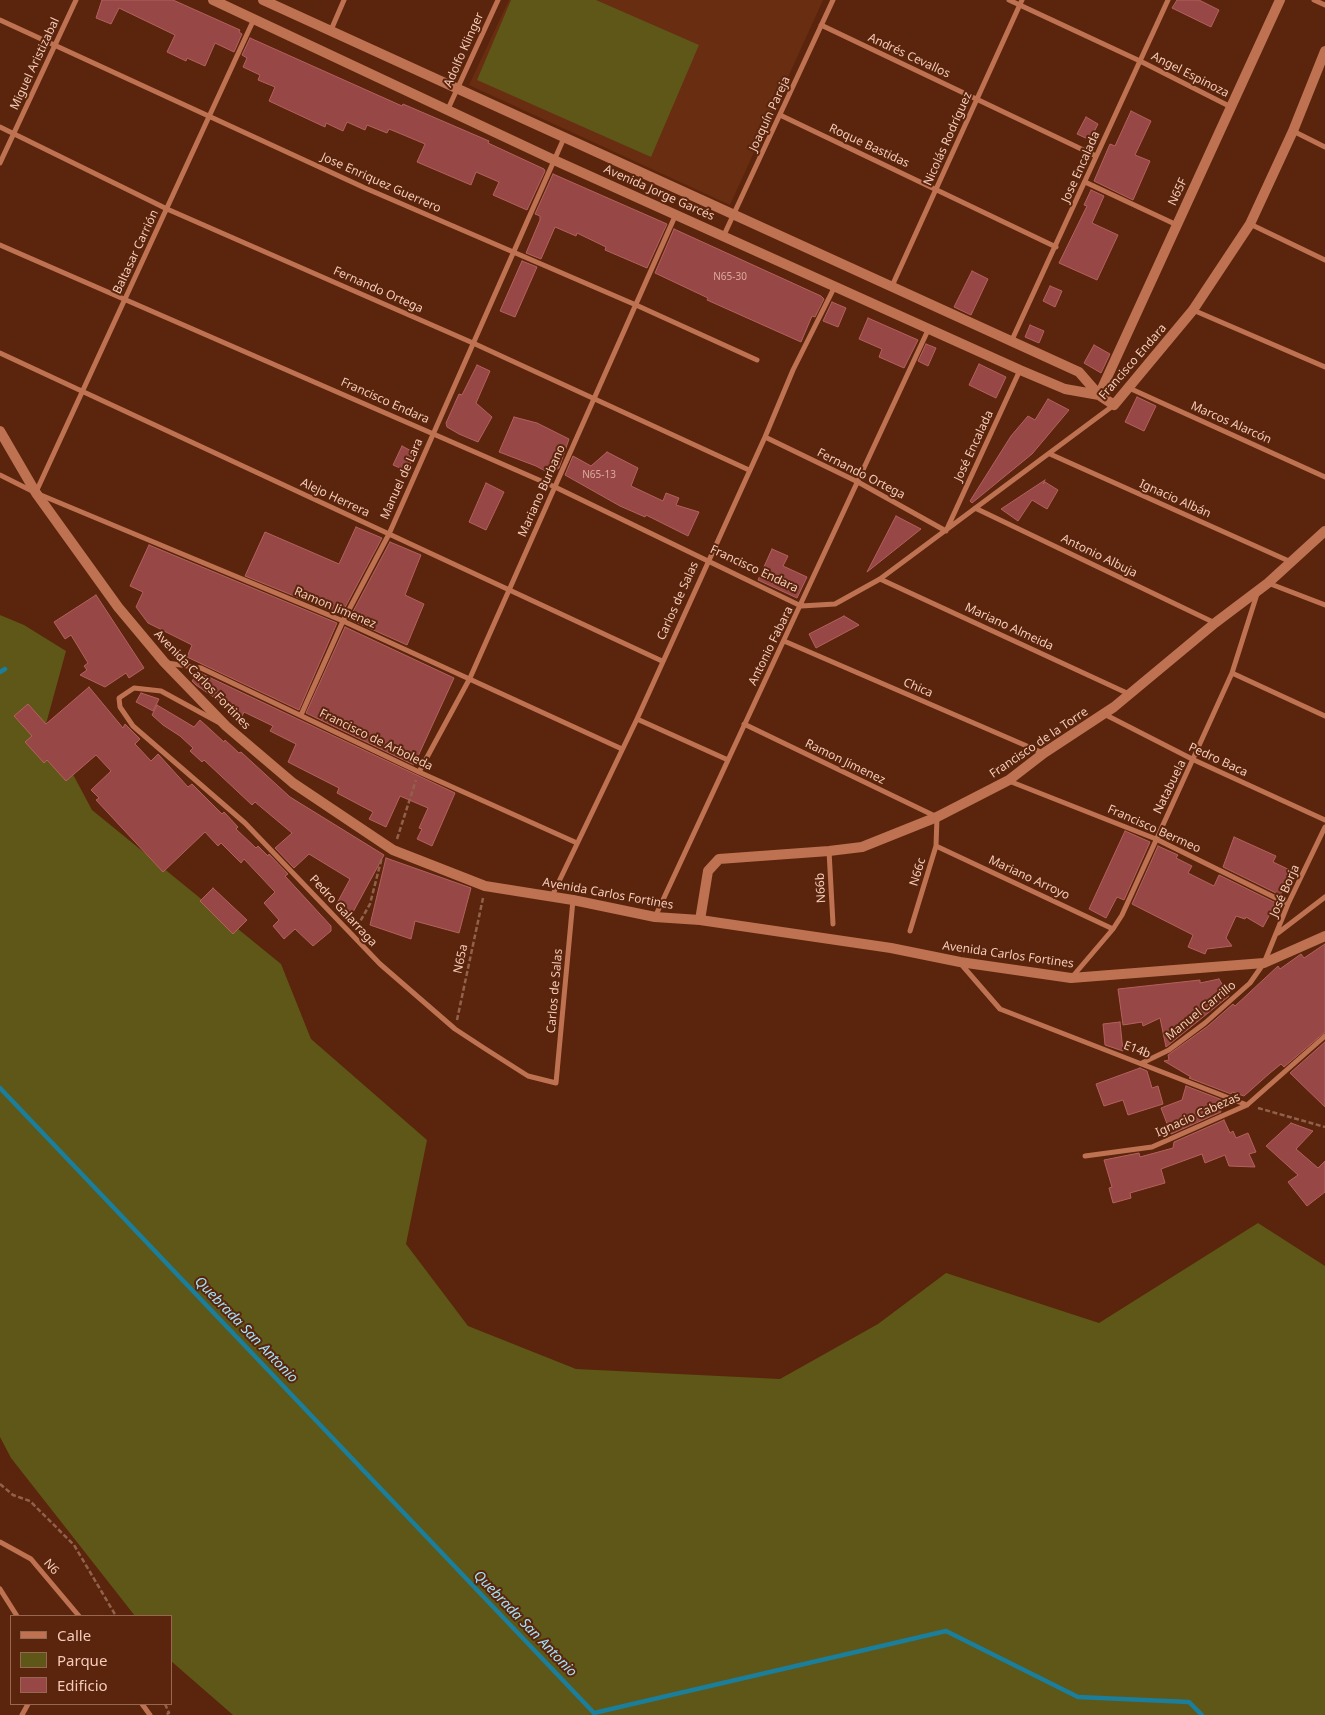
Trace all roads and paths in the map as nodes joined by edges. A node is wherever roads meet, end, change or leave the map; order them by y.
1 (76, 0) edge
2 (213, 0) edge
3 (263, 0) edge
4 (344, 0) edge
5 (498, 0) edge
6 (833, 0) edge
7 (1009, 0) edge
8 (1168, 0) edge
9 (1280, 0) edge
10 (1314, 0) edge
11 (1020, 2) edge
12 (1325, 5) edge
13 (254, 19) junction
14 (0, 20) edge
15 (821, 26) junction
16 (331, 30) junction
17 (55, 47) junction
18 (1325, 51) edge
19 (1140, 60) junction
20 (457, 89) junction
21 (976, 99) junction
22 (1231, 107) junction
23 (448, 109) junction
24 (210, 115) junction
25 (780, 115) junction
26 (0, 127) edge
27 (1293, 131) junction
28 (14, 132) junction
29 (564, 138) junction
30 (1325, 147) edge
31 (1096, 156) junction
32 (554, 160) junction
33 (0, 163) edge
34 (1084, 182) junction
35 (937, 190) junction
36 (167, 209) junction
37 (676, 214) junction
38 (733, 214) junction
39 (1250, 224) junction
40 (1177, 225) junction
41 (724, 235) junction
42 (0, 245) edge
43 (1056, 247) junction
44 (512, 253) junction
45 (1325, 260) edge
46 (835, 286) junction
47 (892, 286) junction
48 (125, 300) junction
49 (636, 305) junction
50 (1193, 310) junction
51 (929, 328) junction
52 (1011, 342) junction
53 (473, 343) junction
54 (0, 353) edge
55 (757, 360) dead end
56 (1325, 367) edge
57 (1020, 370) junction
58 (1128, 388) junction
59 (83, 391) junction
60 (1099, 395) junction
61 (594, 398) junction
62 (1114, 405) junction
63 (0, 431) edge
64 (432, 435) junction
65 (765, 437) junction
66 (1050, 454) junction
67 (749, 470) junction
68 (0, 475) edge
69 (1325, 477) edge
70 (858, 482) junction
71 (555, 487) junction
72 (36, 493) junction
73 (975, 508) junction
74 (946, 531) junction
75 (1325, 531) edge
76 (389, 534) junction
77 (707, 561) junction
78 (1292, 562) junction
79 (880, 579) junction
80 (1268, 583) junction
81 (1258, 589) junction
82 (510, 590) junction
83 (1325, 605) edge
84 (802, 606) junction
85 (343, 621) junction
86 (1215, 623) junction
87 (784, 641) junction
88 (662, 661) junction
89 (164, 662) junction
90 (1232, 673) junction
91 (470, 678) junction
92 (1129, 694) junction
93 (1104, 714) junction
94 (302, 715) junction
95 (1325, 716) edge
96 (637, 719) junction
97 (744, 724) junction
98 (226, 726) junction
99 (622, 748) junction
100 (1044, 753) junction
101 (728, 760) junction
102 (1194, 760) junction
103 (419, 772) junction
104 (1009, 780) junction
105 (413, 786) dead end
106 (937, 817) junction
107 (1325, 820) edge
108 (1325, 827) edge
109 (398, 834) dead end
110 (1156, 839) junction
111 (576, 843) junction
112 (936, 846) junction
113 (829, 851) junction
114 (383, 855) dead end
115 (552, 896) junction
116 (1325, 897) edge
117 (572, 900) junction
118 (482, 901) dead end
119 (1288, 904) junction
120 (655, 917) junction
121 (700, 920) junction
122 (833, 924) dead end
123 (358, 925) dead end
124 (1113, 929) junction
125 (910, 932) dead end
126 (1277, 934) junction
127 (1325, 936) edge
128 (960, 962) junction
129 (1264, 963) junction
130 (1071, 978) junction
131 (457, 1020) dead end
132 (1325, 1036) edge
133 (1142, 1063) junction
134 (556, 1083) joint
135 (1247, 1105) junction
136 (1325, 1127) edge
137 (1085, 1156) dead end
138 (0, 1484) edge
139 (0, 1542) edge
140 (0, 1589) edge
141 (17, 1615) edge
142 (78, 1615) edge
143 (115, 1615) edge
144 (165, 1705) edge
145 (165, 1715) edge

1 - 17 street, Miguel Aristizabal
2 - 13 street, Avenida Jorge Garcés
3 - 16 street, Avenida Jorge Garcés
4 - 16 street
5 - 20 street, Adolfo Klinger
6 - 15 street, Joaquín Pareja
7 - 11 street, Angel Espinoza
8 - 19 street, Jose Encalada
9 - 22 street, N65F
10 - 12 street
11 - 19 street, Angel Espinoza
11 - 21 street, Nicolás Rodríguez
13 - 23 street, Avenida Jorge Garcés
13 - 24 street, Baltasar Carrión
14 - 17 street, Jose Enriquez Guerrero
15 - 21 street, Andrés Cevallos
15 - 25 street, Joaquín Pareja
16 - 20 street, Avenida Jorge Garcés
17 - 24 street, Jose Enriquez Guerrero
17 - 28 street, Miguel Aristizabal
18 - 27 street, Francisco Endara
19 - 22 street, Angel Espinoza
19 - 31 street, Jose Encalada
20 - 23 street, Adolfo Klinger
20 - 29 street, Avenida Jorge Garcés
21 - 31 street, Andrés Cevallos
21 - 35 street, Nicolás Rodríguez
22 - 40 street, N65F
23 - 32 street, Avenida Jorge Garcés
24 - 36 street, Baltasar Carrión
24 - 44 street, Jose Enriquez Guerrero
25 - 35 street, Roque Bastidas
25 - 38 street, Joaquín Pareja
26 - 28 street, Fernando Ortega
27 - 30 street
27 - 39 street, Francisco Endara
28 - 33 street, Miguel Aristizabal
28 - 36 street, Fernando Ortega
29 - 32 street, Manuel de Lara
29 - 38 street, Avenida Jorge Garcés
31 - 34 street, Jose Encalada
32 - 37 street, Avenida Jorge Garcés
32 - 44 street, Manuel de Lara
34 - 40 street
34 - 43 street, Jose Encalada
35 - 43 street, Roque Bastidas
35 - 47 street, Nicolás Rodríguez
36 - 48 street, Baltasar Carrión
36 - 53 street, Fernando Ortega
37 - 41 street, Avenida Jorge Garcés
37 - 49 street, Mariano Burbano
38 - 41 street, Joaquín Pareja
38 - 47 street, Avenida Jorge Garcés
39 - 45 street
39 - 50 street, Francisco Endara
40 - 60 street, N65F
41 - 46 street, Avenida Jorge Garcés
42 - 48 street, Francisco Endara
43 - 52 street, Jose Encalada
44 - 49 street, Jose Enriquez Guerrero
44 - 53 street, Manuel de Lara
46 - 51 street, Avenida Jorge Garcés
46 - 65 street, Carlos de Salas
47 - 52 street, Avenida Jorge Garcés
48 - 59 street, Baltasar Carrión
48 - 64 street, Francisco Endara
49 - 55 street, Jose Enriquez Guerrero
49 - 61 street, Mariano Burbano
50 - 56 street
50 - 58 street, Francisco Endara
51 - 57 street, Avenida Jorge Garcés
51 - 70 street, Antonio Fabara
52 - 60 street, Avenida Jorge Garcés
53 - 61 street, Fernando Ortega
53 - 64 street, Manuel de Lara
54 - 59 street, Alejo Herrera
57 - 60 street, Avenida Jorge Garcés
57 - 74 street, José Encalada
58 - 62 street, Francisco Endara
58 - 69 street, Marcos Alarcón
59 - 72 street, Baltasar Carrión
59 - 76 street, Alejo Herrera
60 - 62 street, Avenida Jorge Garcés
61 - 67 street, Fernando Ortega
61 - 71 street, Mariano Burbano
62 - 66 street, Francisco Endara
63 - 72 street, Avenida Carlos Fortines
64 - 71 street, Francisco Endara
64 - 76 street, Manuel de Lara
65 - 67 street, Carlos de Salas
65 - 70 street, Fernando Ortega
66 - 73 street, Francisco Endara
66 - 78 street, Ignacio Albán
67 - 77 street, Carlos de Salas
68 - 72 street, Ramon Jimenez
70 - 74 street, Fernando Ortega
70 - 84 street, Antonio Fabara
71 - 77 street, Francisco Endara
71 - 82 street, Mariano Burbano
72 - 85 street, Ramon Jimenez
72 - 89 street, Avenida Carlos Fortines
73 - 74 street, Francisco Endara
73 - 86 street, Antonio Albuja
74 - 79 street, Francisco Endara
75 - 78 street, Francisco de la Torre
76 - 82 street, Alejo Herrera
76 - 85 street, Manuel de Lara
77 - 84 street, Francisco Endara
77 - 88 street, Carlos de Salas
78 - 80 street, Francisco de la Torre
79 - 84 street, Francisco Endara
79 - 92 street, Mariano Almeida
80 - 81 street, Francisco de la Torre
80 - 83 street
81 - 86 street, Francisco de la Torre
81 - 90 street, Natabuela
82 - 88 street, Alejo Herrera
82 - 91 street, Mariano Burbano
84 - 87 street, Antonio Fabara
85 - 91 street, Ramon Jimenez
85 - 94 street, Manuel de Lara
86 - 92 street, Francisco de la Torre
87 - 97 street, Antonio Fabara
87 - 100 street, Chica
88 - 96 street, Carlos de Salas
89 - 94 street, Francisco de Arboleda
89 - 98 street, Avenida Carlos Fortines
90 - 95 street
90 - 102 street, Natabuela
91 - 99 street, Ramon Jimenez
91 - 103 street, Mariano Burbano
92 - 93 street, Francisco de la Torre
93 - 100 street, Francisco de la Torre
93 - 102 street, Pedro Baca
94 - 103 street, Francisco de Arboleda
96 - 99 street, Carlos de Salas
96 - 101 street
97 - 101 street, Antonio Fabara
97 - 106 street, Ramon Jimenez
98 - 115 street, Avenida Carlos Fortines
98 - 134 street, Pedro Galarraga
99 - 111 street, Carlos de Salas
100 - 104 street, Francisco de la Torre
101 - 120 street, Antonio Fabara
102 - 107 street, Pedro Baca
102 - 110 street, Natabuela
103 - 111 street, Francisco de Arboleda
104 - 106 street, Francisco de la Torre
104 - 110 street, Francisco Bermeo
105 - 109 path
106 - 112 street, N66c
106 - 113 street, Francisco de la Torre
108 - 119 street, José Borja
110 - 119 street, Francisco Bermeo
110 - 124 street, Natabuela
111 - 115 street, Carlos de Salas
112 - 124 street, Mariano Arroyo
112 - 125 street, N66c
113 - 121 street, Francisco de la Torre
113 - 122 street, N66b
114 - 123 path
115 - 117 street, Avenida Carlos Fortines
116 - 126 street
117 - 120 street, Avenida Carlos Fortines
117 - 134 street, Carlos de Salas
118 - 131 path, N65a
119 - 126 street, José Borja
120 - 121 street, Avenida Carlos Fortines
121 - 128 street, Avenida Carlos Fortines
124 - 130 street, Natabuela
126 - 129 street, José Borja
127 - 129 street, Avenida Carlos Fortines
128 - 130 street, Avenida Carlos Fortines
128 - 133 street, E14b
129 - 130 street, Avenida Carlos Fortines
129 - 133 street, Manuel Carrillo
132 - 135 street, Ignacio Cabezas
133 - 135 street, E14b
135 - 136 path
135 - 137 street, Ignacio Cabezas
138 - 143 path
139 - 142 street, N6
140 - 141 street
144 - 145 path

